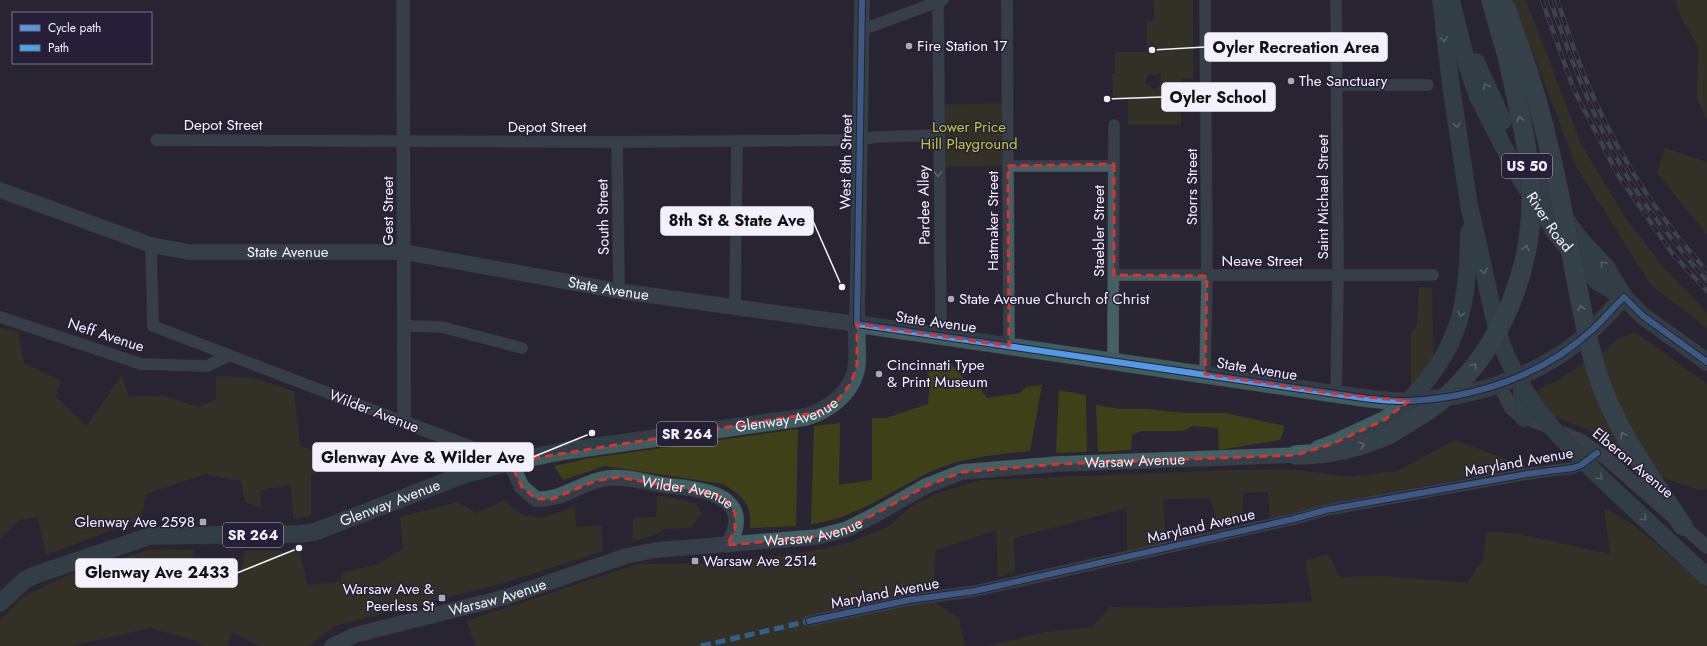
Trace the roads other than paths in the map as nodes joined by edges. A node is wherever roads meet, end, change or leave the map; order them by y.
1 (403, 0) edge
2 (862, 0) edge
3 (1007, 0) edge
4 (1205, 0) edge
5 (1336, 0) edge
6 (1441, 0) edge
7 (1451, 0) edge
8 (1492, 0) edge
9 (1503, 0) edge
10 (940, 1) edge
11 (861, 24) junction
12 (1515, 58) junction
13 (1336, 85) junction
14 (1428, 85) dead end
15 (1114, 125) dead end
16 (938, 135) junction
17 (156, 140) dead end
18 (860, 140) junction
19 (404, 141) junction
20 (737, 141) junction
21 (617, 142) junction
22 (1114, 164) junction
23 (1008, 166) junction
24 (0, 190) edge
25 (1469, 206) junction
26 (151, 245) junction
27 (404, 252) junction
28 (1114, 275) junction
29 (1338, 275) junction
30 (1433, 275) dead end
31 (1207, 276) junction
32 (619, 291) junction
33 (1624, 297) junction
34 (735, 307) junction
35 (0, 317) edge
36 (857, 324) junction
37 (404, 326) junction
38 (941, 336) junction
39 (1009, 346) junction
40 (522, 348) dead end
41 (228, 356) junction
42 (1113, 360) junction
43 (1707, 362) edge
44 (1205, 374) junction
45 (1522, 375) junction
46 (851, 383) joint
47 (1499, 384) junction
48 (1336, 394) junction
49 (1524, 418) junction
50 (404, 422) junction
51 (1387, 427) junction
52 (1597, 452) junction
53 (1296, 456) joint
54 (510, 462) junction
55 (1683, 526) junction
56 (727, 545) junction
57 (1707, 547) edge
58 (1707, 577) edge
59 (0, 603) edge
60 (808, 621) dead end
61 (332, 646) edge

1 - 19 street, Gest Street
2 - 11 main road, West 8th Street
3 - 23 street, Hatmaker Street
4 - 31 street, Storrs Street
5 - 13 street, Saint Michael Street
6 -> 25 main road
7 - 33 main road, River Road / US 50
8 - 12 highway
9 - 12 highway
10 - 11 street
10 - 16 street, Pardee Alley
11 - 18 main road, West 8th Street
51 -> 12 highway, bridge
55 -> 12 highway, bridge
13 - 14 street
13 - 29 street, Saint Michael Street
15 - 22 street, Staebler Street
16 - 18 street, Depot Street
16 -> 38 street, Pardee Alley
17 - 19 street, Depot Street
18 - 20 street, Depot Street
18 - 36 main road, West 8th Street
19 - 21 street, Depot Street
19 - 27 street, Gest Street
20 - 21 street, Depot Street
20 - 34 street
21 - 32 street, South Street
22 - 23 street
22 - 28 street, Staebler Street
23 - 39 street, Hatmaker Street
24 - 26 main road, State Avenue
25 -> 51 main road, bridge
25 -> 58 main road, bridge
26 - 27 main road, State Avenue
26 - 41 street, Wilder Avenue
27 - 32 main road, State Avenue
27 - 37 street, Gest Street
28 - 31 street, Neave Street
28 - 42 street, Staebler Street
29 - 30 street, Neave Street
29 - 31 street, Neave Street
29 - 48 street, Saint Michael Street
31 - 44 street, Storrs Street
32 - 34 main road, State Avenue
33 - 43 main road, River Road / US 50
33 - 45 main road, State Avenue
34 - 36 main road, State Avenue
35 - 41 street, Neff Avenue
36 - 38 main road, State Avenue
36 - 46 main road, West 8th Street / SR 264
37 - 40 street
37 - 50 street, Gest Street
38 - 39 main road, State Avenue
39 - 42 main road, State Avenue
41 - 50 street, Wilder Avenue
42 - 44 main road, State Avenue
44 - 48 main road, State Avenue
45 - 47 main road, State Avenue
45 - 49 main road
46 - 54 main road, Glenway Avenue / SR 264
47 - 48 main road, State Avenue
47 - 49 street, Elberon Avenue
49 - 52 street, Elberon Avenue
50 - 54 street, Wilder Avenue
51 - 53 highway
52 - 55 street, Elberon Avenue
52 - 60 street, Maryland Avenue
53 - 56 main road, Warsaw Avenue
54 - 56 main road, Wilder Avenue
54 - 59 main road, Glenway Avenue / SR 264
55 - 57 street, Elberon Avenue
56 - 61 main road, Warsaw Avenue

